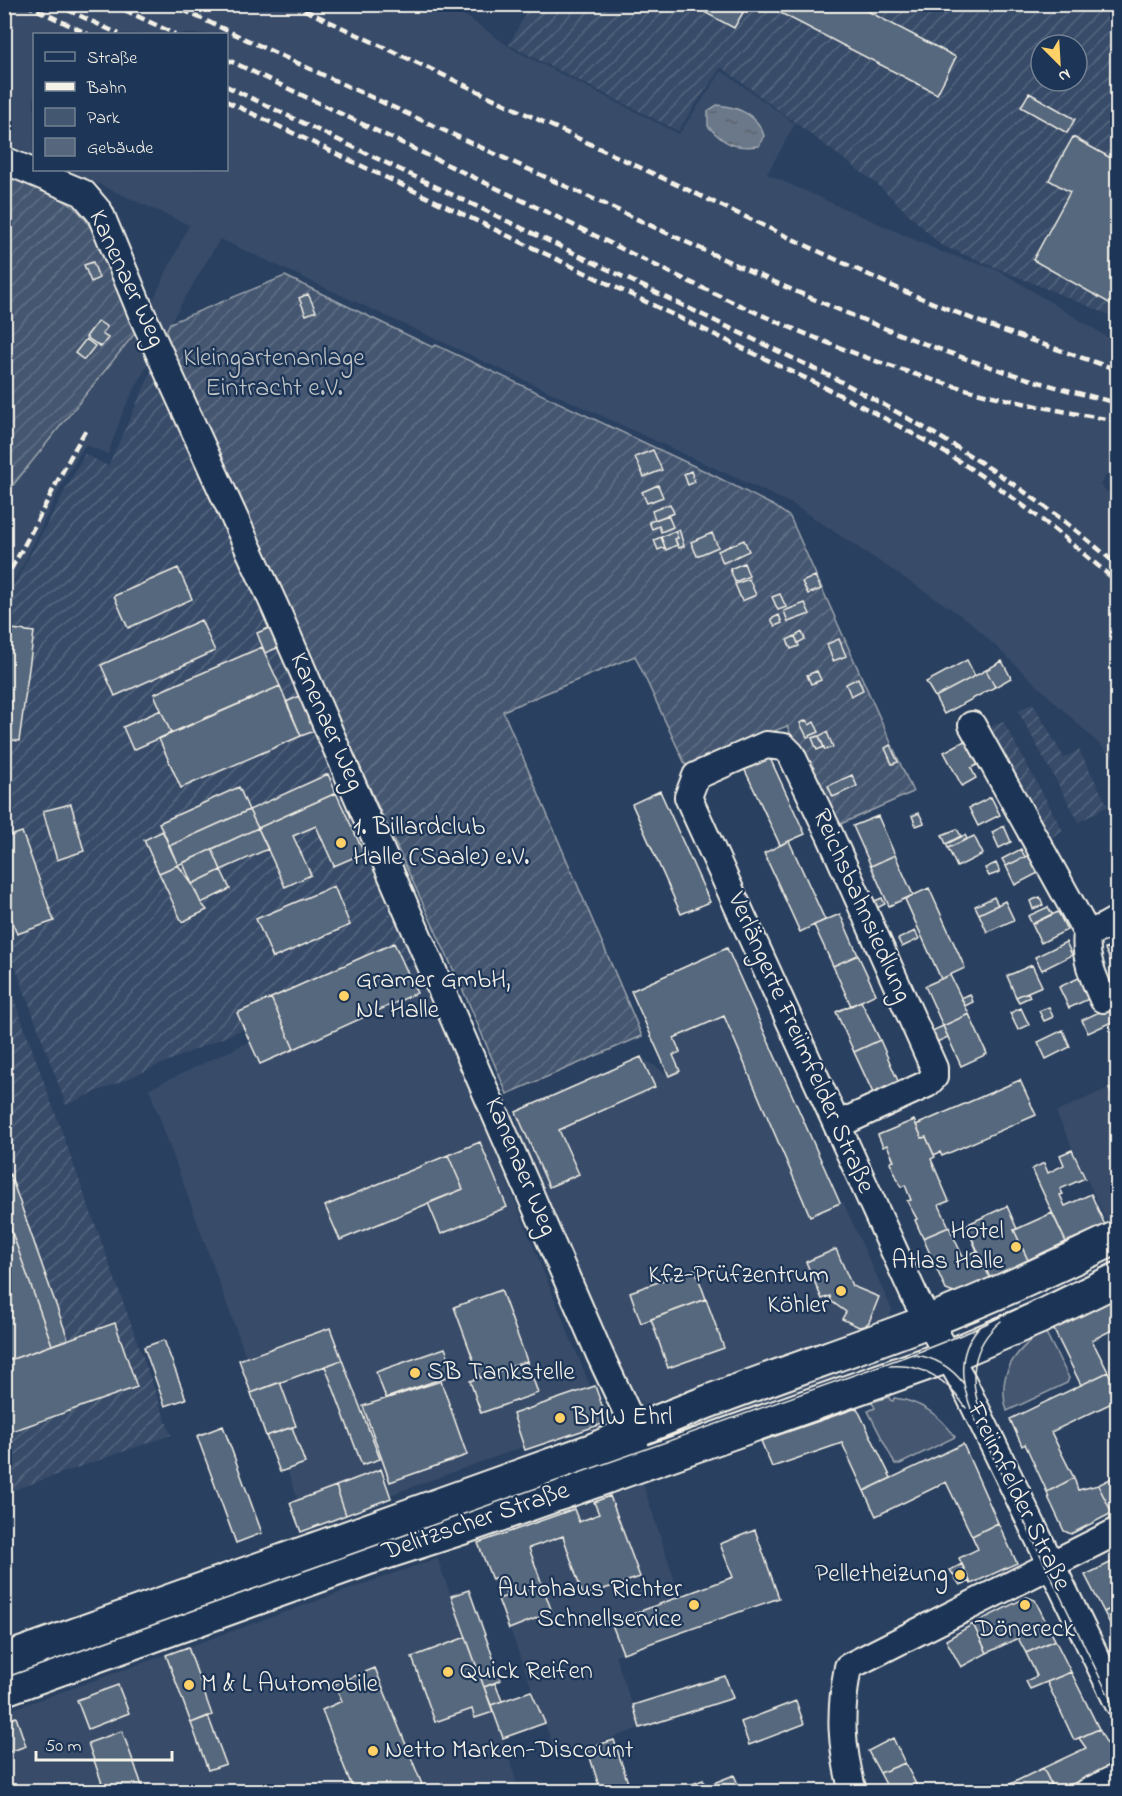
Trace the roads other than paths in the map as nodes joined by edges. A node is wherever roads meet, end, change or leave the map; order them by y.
1 (4, 160) edge
2 (972, 725) dead end
3 (688, 797) joint
4 (1118, 919) edge
5 (1087, 933) junction
6 (1103, 999) dead end
7 (837, 1125) junction
8 (1118, 1237) edge
9 (1118, 1279) edge
10 (928, 1321) junction
11 (949, 1356) junction
12 (634, 1431) junction
13 (630, 1469) junction
14 (1118, 1531) edge
15 (1050, 1565) junction
16 (4, 1660) edge
17 (4, 1689) edge
18 (1118, 1703) edge
19 (1118, 1777) edge
20 (853, 1791) edge
21 (1088, 1791) edge

1 - 12 street, Kanenaer Weg
2 - 5 street
3 - 7 street, Verlängerte Freiimfelder Straße
3 - 7 street, Reichsbahnsiedlung
4 - 5 street
5 - 6 street
7 - 10 street, Verlängerte Freiimfelder Straße
8 - 10 main road, Delitzscher Straße
9 - 11 main road, Delitzscher Straße
10 - 11 street
10 - 12 main road, Delitzscher Straße
11 - 13 main road, Delitzscher Straße
11 - 15 street, Freiimfelder Straße
12 - 13 street, Kanenaer Weg
12 - 16 main road, Delitzscher Straße
13 - 17 main road, Delitzscher Straße
14 - 15 street
15 - 18 street, Freiimfelder Straße
15 - 20 street
19 - 21 street

